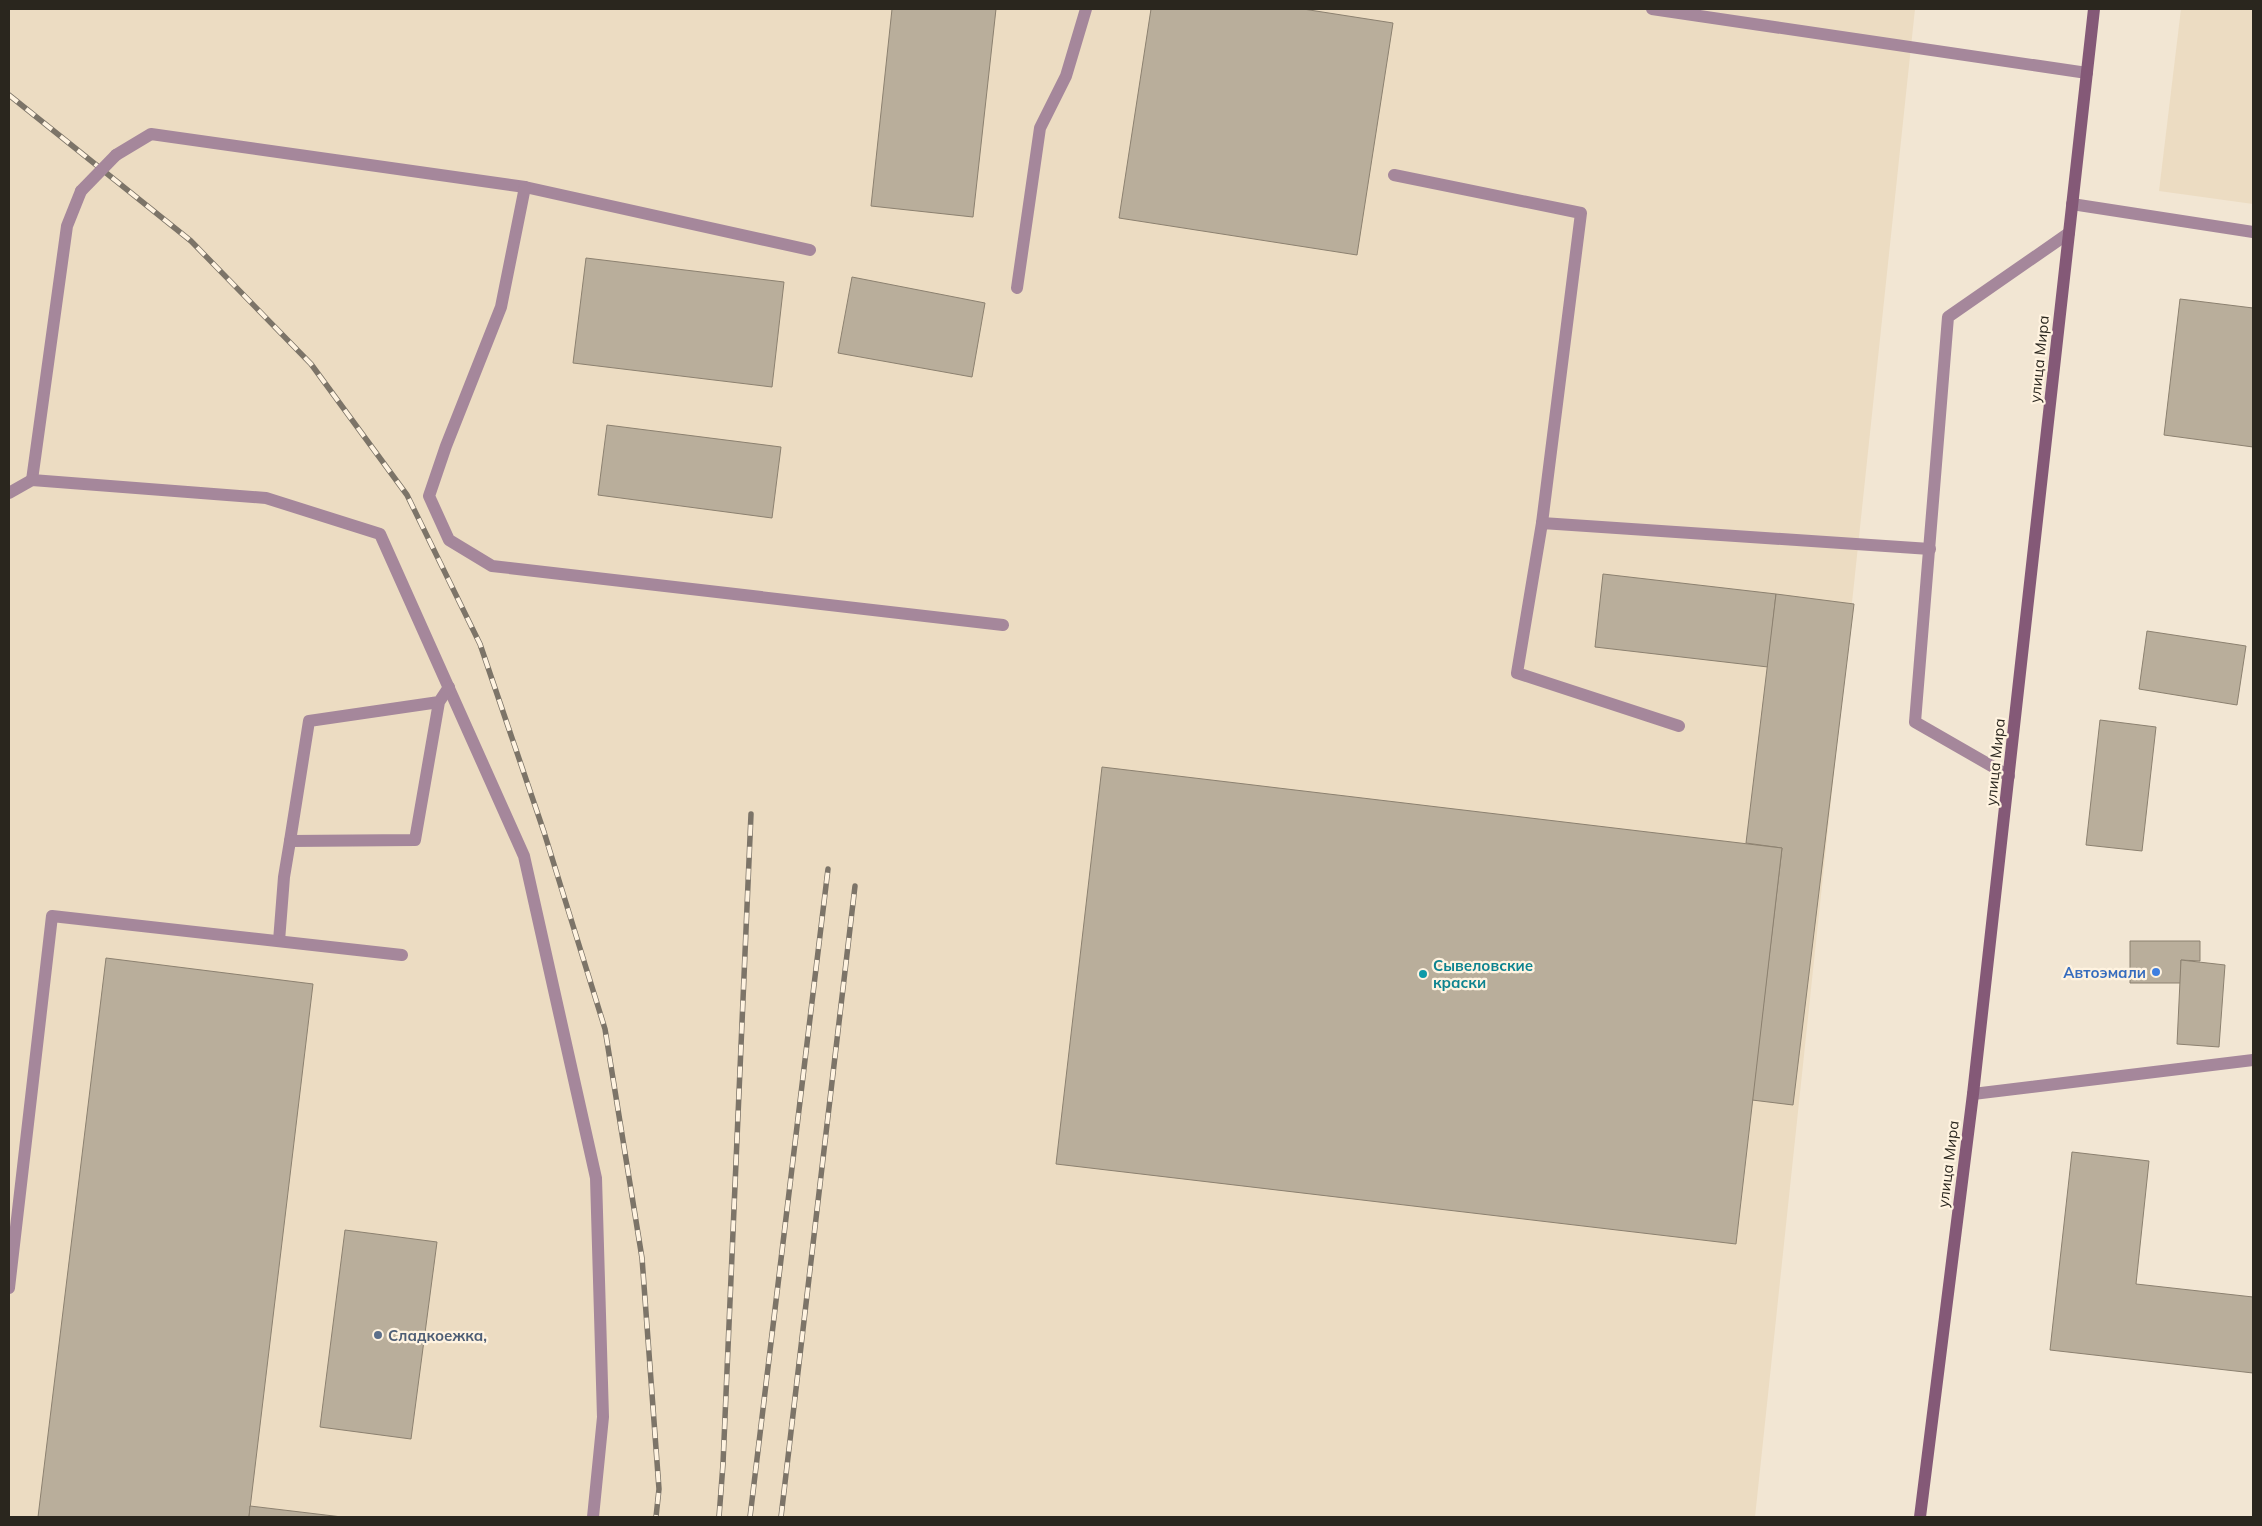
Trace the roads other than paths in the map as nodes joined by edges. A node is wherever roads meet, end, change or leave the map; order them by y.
1 (1086, 9) edge
2 (1652, 9) edge
3 (2094, 9) edge
4 (2087, 73) junction
5 (1394, 175) dead end
6 (525, 187) junction
7 (2072, 204) junction
8 (2253, 232) edge
9 (2069, 233) junction
10 (810, 250) dead end
11 (1017, 288) dead end
12 (32, 480) junction
13 (9, 493) edge
14 (1542, 523) junction
15 (1930, 549) junction
16 (1003, 625) dead end
17 (448, 688) junction
18 (439, 702) junction
19 (1679, 726) dead end
20 (2010, 776) junction
21 (290, 841) junction
22 (279, 941) junction
23 (402, 955) dead end
24 (2253, 1060) edge
25 (1973, 1094) junction
26 (9, 1288) edge
27 (593, 1517) edge
28 (1920, 1517) edge

1 - 11 lane
2 - 4 lane
3 - 4 main road, улица Мира
4 - 7 main road, улица Мира
5 - 14 lane
6 - 10 lane
6 - 12 lane, bridge
6 - 16 lane
7 - 8 lane
7 - 9 main road, улица Мира
9 - 15 lane
9 - 20 main road, улица Мира
12 - 13 lane
12 - 17 lane
14 - 15 lane
14 - 19 lane
15 - 20 lane
17 - 18 lane
17 - 27 lane
18 - 21 lane
18 - 21 lane
20 - 25 main road, улица Мира
21 - 22 lane
22 - 23 lane
22 - 26 lane
24 - 25 lane
25 - 28 main road, улица Мира

